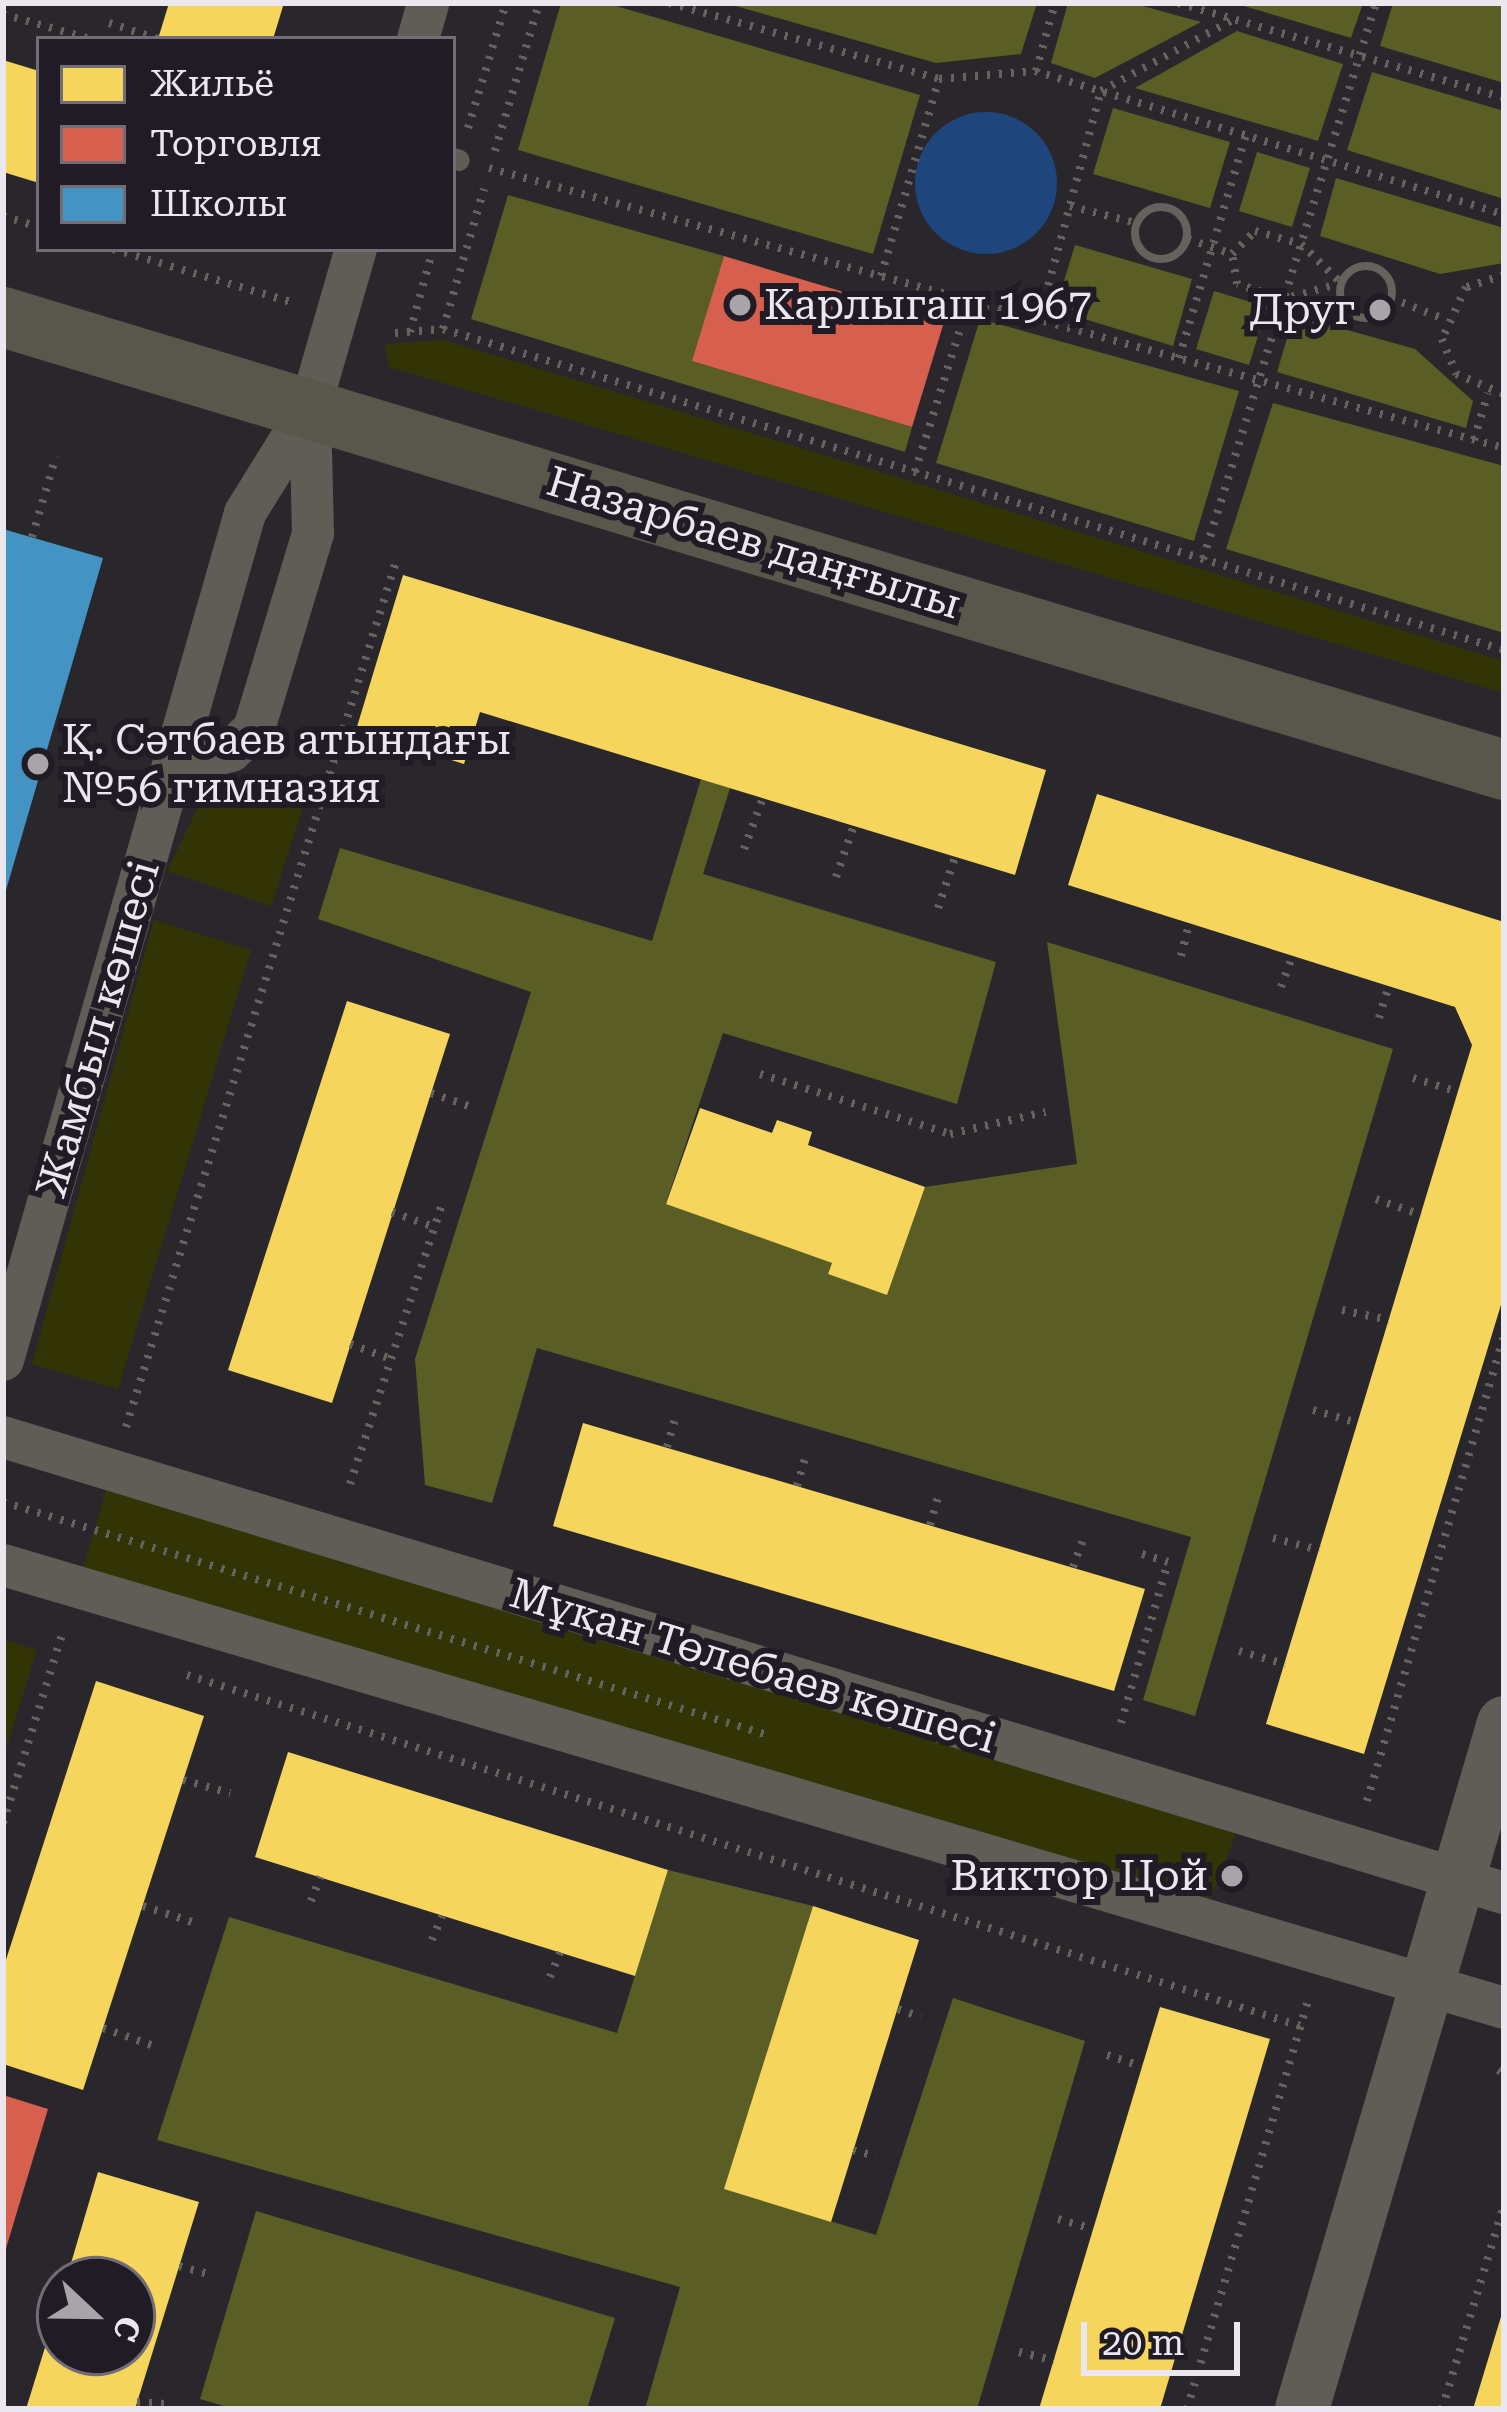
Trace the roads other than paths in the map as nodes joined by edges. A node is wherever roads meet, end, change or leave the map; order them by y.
1 (428, 3) edge
2 (419, 36) edge
3 (355, 252) edge
4 (3, 317) edge
5 (310, 408) junction
6 (172, 767) junction
7 (1504, 770) edge
8 (3, 1360) edge
9 (3, 1437) edge
10 (3, 1565) edge
11 (1504, 1723) edge
12 (1480, 1886) edge
13 (1425, 1986) junction
14 (1504, 2008) edge
15 (1302, 2409) edge

1 - 2 street
3 - 5 street, Жамбыл көшесі
4 - 5 main road, Назарбаев даңғылы
5 - 6 street, Жамбыл көшесі
5 - 6 street, Жамбыл көшесі
5 - 7 main road, Назарбаев даңғылы
6 - 8 street, Жамбыл көшесі
9 - 12 street, Мұқан Төлебаев көшесі
10 - 13 street
11 - 12 street
12 - 13 street
13 - 14 street
13 - 15 street

